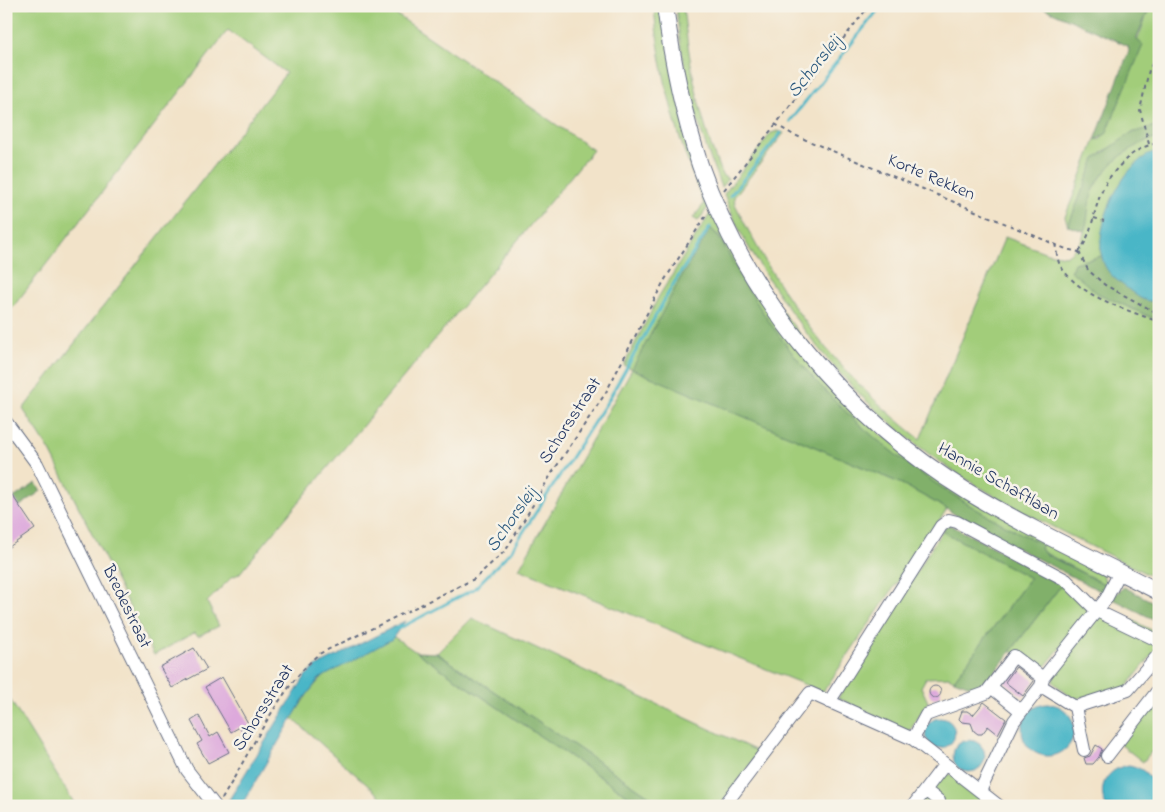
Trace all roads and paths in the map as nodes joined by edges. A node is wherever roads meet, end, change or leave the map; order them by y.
1 (666, 6) edge
2 (869, 6) edge
3 (1159, 50) edge
4 (775, 124) junction
5 (1159, 143) edge
6 (1149, 144) junction
7 (719, 194) junction
8 (1094, 218) junction
9 (1104, 221) dead end
10 (1055, 244) junction
11 (1079, 252) junction
12 (1159, 314) edge
13 (1159, 322) edge
14 (6, 422) edge
15 (1120, 572) junction
16 (1159, 592) edge
17 (1097, 611) junction
18 (1159, 641) edge
19 (1159, 654) edge
20 (1154, 667) edge
21 (1042, 682) junction
22 (991, 687) junction
23 (1159, 689) edge
24 (828, 702) junction
25 (1075, 707) junction
26 (1022, 711) junction
27 (914, 739) junction
28 (1084, 750) dead end
29 (1107, 756) dead end
30 (945, 764) junction
31 (925, 790) junction
32 (980, 791) junction
33 (939, 801) dead end
34 (994, 804) edge
35 (217, 806) edge
36 (724, 806) edge
37 (913, 806) edge

1 - 7 main road, Hannie Schaftlaan
2 - 4 path, Schorsstraat
3 - 6 path
4 - 7 path, Schorsstraat
4 - 10 path, Korte Rekken
5 - 6 path
6 - 8 path
7 - 15 main road, Hannie Schaftlaan
7 - 35 path, Schorsstraat
8 - 9 path
8 - 11 path
10 - 11 path, Korte Rekken
10 - 13 path
11 - 12 path
14 - 35 street, Bredestraat
15 - 16 main road, Hannie Schaftlaan
15 - 17 street
17 - 18 street
17 - 21 street
17 - 24 street
19 - 20 street
20 - 25 street
21 - 22 street
21 - 25 street
21 - 26 street
22 - 26 street
22 - 27 street
23 - 29 street
24 - 27 street
24 - 36 street
25 - 28 street
26 - 32 street
27 - 30 street
30 - 31 street
30 - 32 street
31 - 33 street
31 - 37 street
32 - 34 street

